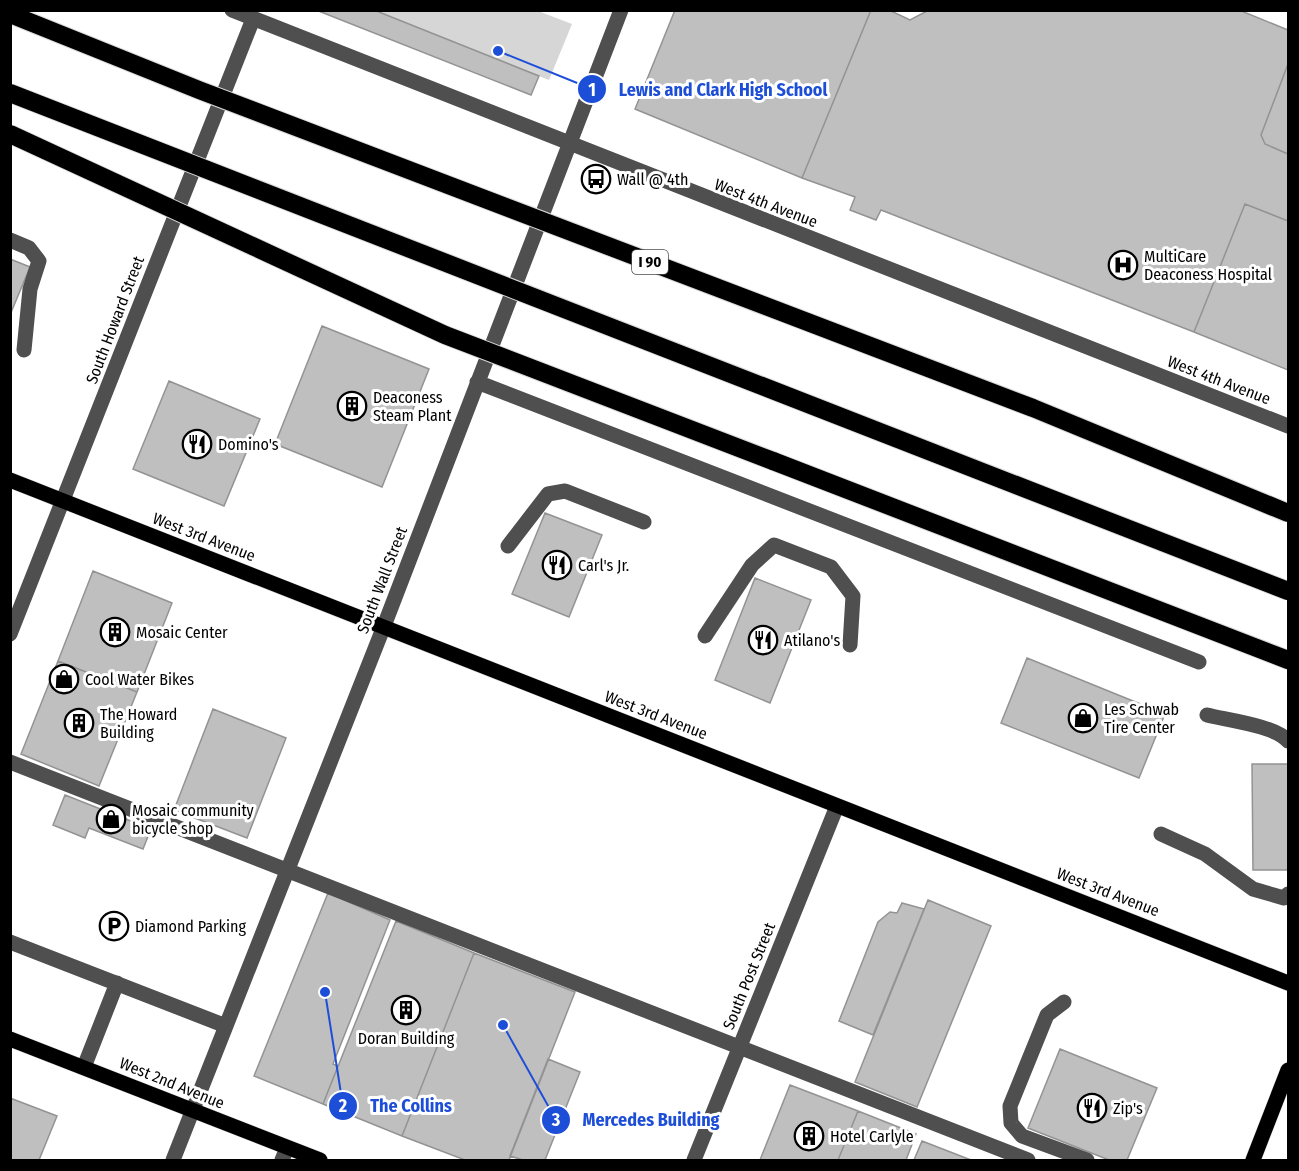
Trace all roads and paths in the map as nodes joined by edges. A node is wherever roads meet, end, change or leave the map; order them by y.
1 (232, 10) edge
2 (621, 10) edge
3 (10, 14) edge
4 (253, 19) junction
5 (10, 93) edge
6 (10, 134) edge
7 (570, 145) junction
8 (10, 240) edge
9 (24, 350) dead end
10 (477, 382) junction
11 (1288, 426) edge
12 (10, 480) edge
13 (63, 501) junction
14 (1288, 513) edge
15 (644, 522) dead end
16 (508, 546) dead end
17 (1288, 591) edge
18 (384, 626) junction
19 (10, 634) edge
20 (705, 636) dead end
21 (850, 645) dead end
22 (1288, 660) edge
23 (1199, 662) dead end
24 (1207, 715) dead end
25 (1288, 741) edge
26 (10, 762) edge
27 (837, 806) junction
28 (1161, 834) dead end
29 (288, 869) junction
30 (1288, 894) edge
31 (10, 942) edge
32 (117, 983) junction
33 (1288, 983) edge
34 (1064, 1002) dead end
35 (226, 1026) junction
36 (10, 1038) edge
37 (740, 1047) junction
38 (84, 1067) junction
39 (1288, 1070) edge
40 (194, 1110) junction
41 (302, 1157) edge
42 (1020, 1159) edge
43 (173, 1161) edge
44 (694, 1161) edge
45 (1087, 1161) edge
46 (1253, 1161) edge

1 - 4 street, West 4th Avenue
2 - 7 street, South Wall Street
3 - 14 highway, I 90, bridge
4 - 7 street, West 4th Avenue
4 - 13 street, South Howard Street
5 - 17 highway, bridge
6 - 22 highway, bridge
7 - 10 street, South Wall Street
7 - 11 street, West 4th Avenue
8 - 9 street
10 - 18 street, South Wall Street
10 - 23 street
12 - 13 main road, West 3rd Avenue
13 - 18 main road, West 3rd Avenue
13 - 19 street, South Howard Street
15 - 16 street
18 - 27 main road, West 3rd Avenue
18 - 29 street, South Wall Street
20 - 21 street
24 - 25 street
26 - 29 street
27 - 33 main road, West 3rd Avenue
27 - 37 street, South Post Street
28 - 30 street
29 - 35 street, South Wall Street
29 - 37 street
31 - 32 street
32 - 35 street
32 - 38 street
34 - 45 street
35 - 40 street, South Wall Street
36 - 38 main road, West 2nd Avenue
37 - 42 street
37 - 44 street, South Post Street
38 - 40 main road, West 2nd Avenue
39 - 46 main road
40 - 41 main road, West 2nd Avenue
40 - 43 street, South Wall Street

